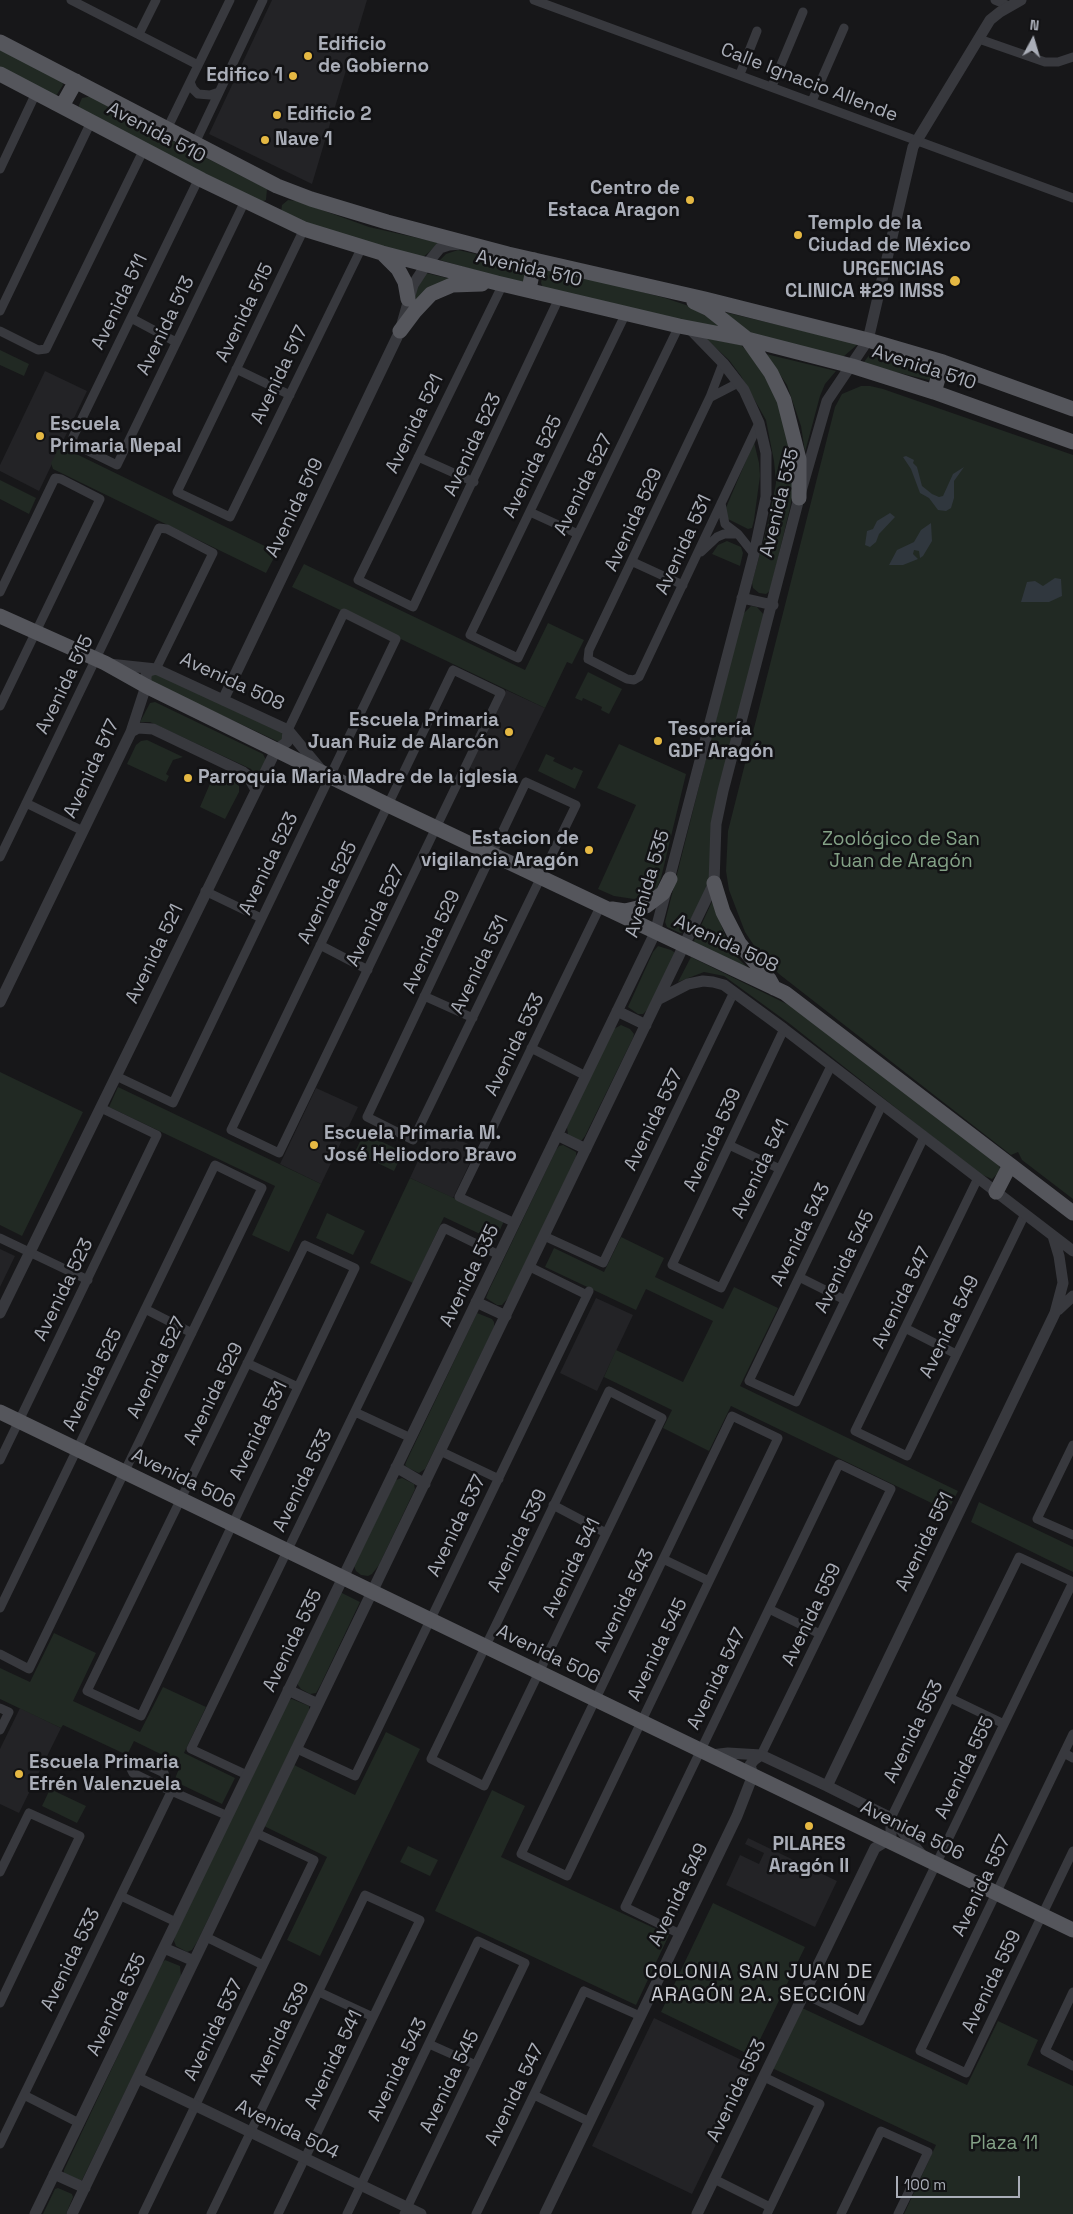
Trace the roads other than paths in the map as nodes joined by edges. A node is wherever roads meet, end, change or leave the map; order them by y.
1 (71, 0) edge
2 (156, 0) edge
3 (230, 0) edge
4 (263, 0) edge
5 (534, 0) edge
6 (995, 0) edge
7 (1021, 0) edge
8 (1009, 6) junction
9 (802, 12) dead end
10 (844, 28) dead end
11 (757, 31) dead end
12 (139, 34) junction
13 (979, 39) junction
14 (0, 42) edge
15 (1073, 57) edge
16 (198, 65) junction
17 (740, 74) junction
18 (4, 79) edge
19 (76, 81) junction
20 (190, 82) junction
21 (772, 86) junction
22 (219, 92) junction
23 (36, 93) junction
24 (812, 101) junction
25 (62, 106) junction
26 (91, 122) junction
27 (167, 129) junction
28 (917, 141) junction
29 (195, 143) junction
30 (144, 149) junction
31 (0, 169) edge
32 (199, 178) junction
33 (277, 186) junction
34 (1073, 198) edge
35 (244, 201) junction
36 (267, 212) junction
37 (304, 229) junction
38 (467, 243) junction
39 (362, 247) junction
40 (382, 253) junction
41 (535, 260) junction
42 (426, 264) junction
43 (500, 284) junction
44 (529, 289) junction
45 (560, 296) junction
46 (408, 300) junction
47 (712, 305) junction
48 (0, 310) edge
49 (626, 313) junction
50 (131, 318) junction
51 (684, 327) junction
52 (0, 331) edge
53 (400, 331) junction
54 (747, 339) junction
55 (868, 340) junction
56 (176, 342) junction
57 (943, 362) junction
58 (722, 363) junction
59 (852, 366) junction
60 (236, 369) junction
61 (738, 383) junction
62 (934, 392) junction
63 (290, 395) junction
64 (710, 397) junction
65 (1073, 409) edge
66 (759, 423) junction
67 (1073, 442) edge
68 (418, 457) junction
69 (117, 465) joint
70 (474, 482) junction
71 (799, 498) junction
72 (721, 503) junction
73 (530, 512) junction
74 (230, 517) joint
75 (578, 534) junction
76 (738, 534) junction
77 (213, 553) joint
78 (754, 554) junction
79 (697, 555) junction
80 (633, 562) junction
81 (683, 584) junction
82 (0, 592) edge
83 (742, 598) junction
84 (773, 605) junction
85 (413, 607) joint
86 (344, 613) joint
87 (0, 616) edge
88 (36, 633) junction
89 (518, 658) joint
90 (100, 662) junction
91 (156, 668) junction
92 (453, 670) joint
93 (637, 679) joint
94 (146, 686) junction
95 (223, 700) junction
96 (0, 706) edge
97 (288, 730) junction
98 (131, 732) junction
99 (276, 750) junction
100 (327, 774) junction
101 (256, 790) junction
102 (26, 803) junction
103 (388, 805) junction
104 (576, 805) joint
105 (437, 827) junction
106 (82, 831) junction
107 (492, 854) junction
108 (0, 857) edge
109 (541, 877) junction
110 (670, 880) junction
111 (714, 883) junction
112 (205, 891) junction
113 (600, 907) junction
114 (261, 918) junction
115 (655, 933) junction
116 (320, 946) junction
117 (684, 946) junction
118 (368, 970) junction
119 (774, 988) junction
120 (734, 992) junction
121 (424, 996) junction
122 (659, 999) junction
123 (0, 1002) edge
124 (617, 1011) junction
125 (472, 1018) junction
126 (646, 1024) junction
127 (784, 1029) junction
128 (531, 1048) junction
129 (831, 1066) junction
130 (116, 1076) junction
131 (586, 1076) junction
132 (882, 1105) junction
133 (101, 1108) junction
134 (557, 1135) junction
135 (924, 1137) junction
136 (413, 1140) joint
137 (729, 1145) junction
138 (586, 1149) junction
139 (279, 1153) joint
140 (214, 1165) joint
141 (1010, 1165) junction
142 (780, 1169) junction
143 (978, 1178) junction
144 (996, 1192) junction
145 (1073, 1213) edge
146 (1024, 1214) junction
147 (515, 1223) junction
148 (544, 1236) junction
149 (1053, 1236) junction
150 (0, 1238) edge
151 (305, 1246) joint
152 (1073, 1251) edge
153 (29, 1252) junction
154 (500, 1255) junction
155 (530, 1267) junction
156 (799, 1278) junction
157 (88, 1280) junction
158 (721, 1288) joint
159 (1073, 1296) edge
160 (845, 1300) junction
161 (476, 1302) junction
162 (145, 1309) junction
163 (0, 1313) edge
164 (1055, 1313) junction
165 (506, 1316) junction
166 (905, 1328) junction
167 (192, 1333) junction
168 (956, 1354) junction
169 (247, 1363) junction
170 (298, 1387) junction
171 (609, 1391) joint
172 (796, 1402) joint
173 (355, 1412) junction
174 (2, 1414) edge
175 (732, 1416) joint
176 (19, 1421) junction
177 (410, 1438) junction
178 (1073, 1445) edge
179 (77, 1449) junction
180 (440, 1451) junction
181 (907, 1456) joint
182 (0, 1460) edge
183 (839, 1464) joint
184 (396, 1467) junction
185 (125, 1473) junction
186 (499, 1479) junction
187 (425, 1484) junction
188 (180, 1500) junction
189 (554, 1505) junction
190 (232, 1525) junction
191 (606, 1533) junction
192 (1073, 1535) edge
193 (288, 1551) junction
194 (663, 1559) junction
195 (343, 1577) junction
196 (709, 1581) junction
197 (1073, 1582) edge
198 (373, 1592) junction
199 (0, 1608) edge
200 (769, 1609) junction
201 (430, 1620) junction
202 (820, 1634) junction
203 (485, 1646) junction
204 (0, 1654) edge
205 (539, 1673) junction
206 (288, 1690) junction
207 (950, 1698) junction
208 (595, 1700) junction
209 (318, 1704) junction
210 (0, 1708) edge
211 (140, 1716) joint
212 (641, 1722) junction
213 (1004, 1724) junction
214 (0, 1730) edge
215 (1073, 1734) edge
216 (297, 1749) junction
217 (706, 1752) junction
218 (1064, 1754) junction
219 (762, 1755) junction
220 (1073, 1758) edge
221 (247, 1775) junction
222 (753, 1775) junction
223 (484, 1786) joint
224 (827, 1786) junction
225 (162, 1787) dead end
226 (172, 1790) junction
227 (228, 1816) junction
228 (891, 1818) junction
229 (256, 1833) junction
230 (888, 1840) junction
231 (1073, 1852) edge
232 (931, 1862) junction
233 (0, 1872) edge
234 (567, 1876) joint
235 (996, 1894) junction
236 (120, 1896) junction
237 (1042, 1916) junction
238 (420, 1920) joint
239 (176, 1922) junction
240 (1073, 1930) edge
241 (680, 1934) junction
242 (206, 1937) junction
243 (164, 1948) junction
244 (194, 1962) junction
245 (525, 1964) joint
246 (263, 1965) junction
247 (318, 1992) junction
248 (1073, 1992) edge
249 (804, 1994) junction
250 (0, 2003) edge
251 (640, 2016) junction
252 (373, 2017) junction
253 (429, 2044) junction
254 (476, 2065) junction
255 (1073, 2066) edge
256 (966, 2073) joint
257 (764, 2077) junction
258 (138, 2078) junction
259 (534, 2095) junction
260 (24, 2096) junction
261 (195, 2106) junction
262 (590, 2122) junction
263 (79, 2123) junction
264 (251, 2132) junction
265 (0, 2144) edge
266 (304, 2158) junction
267 (54, 2174) junction
268 (714, 2179) junction
269 (361, 2185) junction
270 (85, 2188) junction
271 (769, 2210) edge
272 (405, 2211) edge
273 (35, 2214) edge
274 (72, 2214) edge
275 (143, 2214) edge
276 (211, 2214) edge
277 (278, 2214) edge
278 (347, 2214) edge
279 (421, 2214) edge
280 (476, 2214) edge
281 (545, 2214) edge
282 (697, 2214) edge
283 (841, 2214) edge
284 (898, 2214) edge

1 - 12 street
2 - 12 street
3 - 16 street
4 - 22 street
5 - 17 street, Calle Ignacio Allende
6 - 8 street
7 - 8 street, Avenida 535
8 - 13 street, Avenida 535
9 - 21 street
10 - 24 street
11 - 17 street
12 - 16 street
13 - 15 street
13 - 28 street, Avenida 535
14 - 19 main road, Avenida 510
16 - 20 street
17 - 21 street, Calle Ignacio Allende
18 - 23 main road, Avenida 510
19 - 25 main road
19 - 27 main road, Avenida 510
20 - 22 street
20 - 27 street
21 - 24 street, Calle Ignacio Allende
22 - 29 street
23 - 25 main road, Avenida 510
23 - 31 street
24 - 28 street, Calle Ignacio Allende
25 - 26 main road, Avenida 510
26 - 30 main road, Avenida 510
26 - 48 street
27 - 29 main road, Avenida 510
28 - 34 street, Calle Ignacio Allende
28 - 55 street, Avenida 535
29 - 33 main road, Avenida 510
30 - 32 main road, Avenida 510
30 - 52 street
32 - 35 main road, Avenida 510
32 - 50 street, Avenida 511
33 - 36 main road
33 - 38 main road, Avenida 510
35 - 36 main road, Avenida 510
35 - 56 street, Avenida 513
36 - 37 main road, Avenida 510
37 - 39 main road, Avenida 510
37 - 60 street, Avenida 515
38 - 41 main road, Avenida 510
38 - 42 street, Avenida 519
39 - 40 main road, Avenida 510
39 - 63 street, Avenida 517
40 - 42 main road, Avenida 510
40 - 46 main road
41 - 44 main road
41 - 47 main road, Avenida 510
42 - 43 main road, Avenida 510
42 - 46 street, Avenida 519
43 - 44 main road, Avenida 510
43 - 53 main road
43 - 68 street, Avenida 521
44 - 45 main road, Avenida 510
45 - 49 main road, Avenida 510
45 - 70 street, Avenida 523
46 - 53 street, Avenida 519
47 - 51 main road
47 - 54 main road
47 - 55 main road, Avenida 510
49 - 51 main road, Avenida 510
49 - 73 street, Avenida 525
50 - 56 street
50 - 69 street, Avenida 511
51 - 54 main road, Avenida 510
51 - 58 street, Avenida 535
51 - 75 street, Avenida 527
53 - 95 street, Avenida 519
54 - 59 main road, Avenida 510
54 - 71 main road
55 - 57 main road, Avenida 510
55 - 59 street, Avenida 535
56 - 69 street, Avenida 513
57 - 62 main road
57 - 65 main road, Avenida 510
58 - 61 street, Avenida 535
58 - 64 street, Avenida 529
59 - 62 main road, Avenida 510
59 - 71 street, Avenida 535
60 - 63 street
60 - 74 street, Avenida 515
61 - 64 street
61 - 66 street, Avenida 535
62 - 67 main road, Avenida 510
63 - 74 street, Avenida 517
64 - 80 street, Avenida 529
66 - 72 street, Avenida 531
66 - 78 street, Avenida 535
68 - 70 street
68 - 85 street, Avenida 521
70 - 85 street, Avenida 523
71 - 84 street, Avenida 535
72 - 76 street
72 - 79 street, Avenida 531
73 - 75 street
73 - 89 street, Avenida 525
75 - 89 street, Avenida 527
76 - 78 street
76 - 79 street
77 - 90 street, Avenida 515
77 - 91 street, Avenida 517
78 - 83 street, Avenida 535
79 - 81 street, Avenida 531
80 - 81 street
80 - 93 street, Avenida 529
81 - 93 street, Avenida 531
82 - 88 street
83 - 84 street
83 - 110 street, Avenida 535
84 - 111 street, Avenida 535
86 - 97 street, Avenida 521
86 - 100 street, Avenida 523
87 - 88 main road, Avenida 508
88 - 90 main road, Avenida 508
88 - 96 street
90 - 91 street, Avenida 508
90 - 94 main road, Avenida 508
90 - 102 street, Avenida 515
91 - 94 street, Avenida 517
91 - 95 street, Avenida 508
92 - 103 street, Avenida 525
92 - 105 street, Avenida 527
94 - 98 street, Avenida 517
94 - 99 main road, Avenida 508
95 - 97 street, Avenida 508
97 - 99 street, Avenida 521
97 - 100 street, Avenida 508
98 - 101 street
98 - 106 street, Avenida 517
99 - 100 main road, Avenida 508
99 - 101 street, Avenida 521
100 - 103 main road, Avenida 508
100 - 114 street, Avenida 523
101 - 112 street, Avenida 521
102 - 106 street
102 - 108 street, Avenida 515
103 - 105 main road, Avenida 508
103 - 116 street, Avenida 525
104 - 107 street, Avenida 529
104 - 109 street, Avenida 531
105 - 107 main road, Avenida 508
105 - 118 street, Avenida 527
106 - 123 street, Avenida 517
107 - 109 main road, Avenida 508
107 - 121 street, Avenida 529
109 - 113 main road, Avenida 508
109 - 125 street, Avenida 531
110 - 113 main road
110 - 115 street, Avenida 535
111 - 117 street, Avenida 535
111 - 119 main road
112 - 114 street
112 - 130 street, Avenida 521
113 - 115 main road, Avenida 508
113 - 128 street, Avenida 533
114 - 130 street, Avenida 523
115 - 117 main road, Avenida 508
115 - 124 street, Avenida 535
116 - 118 street
116 - 139 street, Avenida 525
117 - 119 main road, Avenida 508
117 - 122 street, Avenida 535
118 - 139 street, Avenida 527
119 - 141 main road, Avenida 508
120 - 122 street, Avenida 508
120 - 127 street, Avenida 508
120 - 148 street, Avenida 537
121 - 125 street
121 - 136 street, Avenida 529
122 - 126 street, Avenida 535
124 - 126 street
124 - 131 street, Avenida 535
125 - 136 street, Avenida 531
126 - 138 street, Avenida 535
127 - 129 street, Avenida 508
127 - 137 street, Avenida 539
128 - 131 street
128 - 147 street, Avenida 533
129 - 132 street, Avenida 508
129 - 142 street, Avenida 541
130 - 133 street, Avenida 521
131 - 134 street, Avenida 535
132 - 135 street, Avenida 508
132 - 156 street, Avenida 543
133 - 153 street, Avenida 521
133 - 157 street, Avenida 523
134 - 138 street
134 - 147 street, Avenida 535
135 - 143 street, Avenida 508
135 - 160 street, Avenida 545
137 - 142 street
137 - 158 street, Avenida 539
138 - 148 street, Avenida 535
140 - 162 street, Avenida 525
140 - 167 street, Avenida 527
141 - 144 main road
141 - 145 main road, Avenida 508
142 - 158 street, Avenida 541
143 - 144 street, Avenida 508
143 - 166 street, Avenida 547
144 - 146 street, Avenida 508
146 - 149 street, Avenida 508
146 - 168 street, Avenida 549
147 - 154 street, Avenida 535
148 - 155 street, Avenida 535
149 - 152 street, Avenida 508
149 - 164 street, Avenida 551
150 - 153 street
151 - 169 street, Avenida 529
151 - 170 street, Avenida 531
153 - 157 street
153 - 163 street, Avenida 521
154 - 161 street, Avenida 535
154 - 173 street, Avenida 533
155 - 165 street, Avenida 535
155 - 186 street, Avenida 537
156 - 160 street
156 - 172 street, Avenida 543
157 - 176 street, Avenida 523
159 - 164 street, Avenida 551
160 - 172 street, Avenida 545
161 - 165 street
161 - 177 street, Avenida 535
162 - 167 street
162 - 179 street, Avenida 525
164 - 224 street, Avenida 551
165 - 180 street, Avenida 535
166 - 168 street
166 - 181 street, Avenida 547
167 - 185 street, Avenida 527
168 - 181 street, Avenida 549
169 - 170 street
169 - 188 street, Avenida 529
170 - 190 street, Avenida 531
171 - 189 street, Avenida 539
171 - 191 street, Avenida 541
173 - 177 street
173 - 193 street, Avenida 533
174 - 176 main road, Avenida 506
175 - 194 street, Avenida 543
175 - 196 street, Avenida 545
176 - 179 main road, Avenida 506
176 - 182 street, Avenida 523
177 - 184 street, Avenida 535
178 - 192 street
179 - 185 main road, Avenida 506
179 - 199 street, Avenida 525
180 - 186 street
180 - 187 street, Avenida 535
183 - 200 street, Avenida 547
183 - 202 street, Avenida 559
184 - 187 street
184 - 195 street, Avenida 535
185 - 188 main road, Avenida 506
185 - 204 street, Avenida 527
186 - 201 street, Avenida 537
187 - 198 street, Avenida 535
188 - 190 main road, Avenida 506
188 - 211 street, Avenida 529
189 - 191 street
189 - 203 street, Avenida 539
190 - 193 main road, Avenida 506
190 - 211 street, Avenida 531
191 - 205 street, Avenida 541
193 - 195 main road, Avenida 506
193 - 221 street, Avenida 533
194 - 196 street
194 - 208 street, Avenida 543
195 - 198 main road, Avenida 506
195 - 206 street, Avenida 535
196 - 212 street, Avenida 545
197 - 207 street, Avenida 553
197 - 213 street, Avenida 555
198 - 201 main road, Avenida 506
198 - 209 street, Avenida 535
200 - 202 street
200 - 217 street, Avenida 547
201 - 203 main road, Avenida 506
201 - 216 street, Avenida 537
202 - 219 street, Avenida 559
203 - 205 main road, Avenida 506
203 - 223 street, Avenida 539
205 - 208 main road, Avenida 506
205 - 223 street, Avenida 541
206 - 209 street
206 - 221 street, Avenida 535
207 - 213 street
207 - 228 street, Avenida 553
208 - 212 main road, Avenida 506
208 - 234 street, Avenida 543
209 - 216 street, Avenida 535
210 - 214 street
212 - 217 main road, Avenida 506
212 - 234 street, Avenida 545
213 - 232 street, Avenida 555
215 - 218 street, Avenida 557
216 - 229 street, Avenida 535
217 - 219 street
217 - 222 main road, Avenida 506
217 - 241 street, Avenida 547
218 - 220 street
218 - 235 street, Avenida 557
219 - 222 street, Avenida 549
219 - 224 street
221 - 227 street, Avenida 535
222 - 230 main road, Avenida 506
222 - 241 street, Avenida 549
224 - 228 street
225 - 226 street
226 - 227 street
226 - 236 street, Avenida 533
227 - 239 street, Avenida 535
228 - 230 street, Avenida 553
228 - 232 street
229 - 242 street, Avenida 535
229 - 246 street, Avenida 537
230 - 232 main road, Avenida 506
230 - 249 street, Avenida 553
231 - 237 street, Avenida 559
232 - 235 main road, Avenida 506
232 - 249 street, Avenida 555
233 - 250 street
235 - 237 main road, Avenida 506
235 - 256 street, Avenida 557
236 - 239 street
236 - 260 street, Avenida 533
237 - 240 main road, Avenida 506
237 - 256 street, Avenida 559
238 - 247 street, Avenida 539
238 - 252 street, Avenida 541
239 - 243 street, Avenida 535
241 - 251 street, Avenida 549
242 - 244 street, Avenida 535
242 - 246 street
243 - 244 street
243 - 263 street, Avenida 535
244 - 258 street, Avenida 535
245 - 253 street, Avenida 543
245 - 254 street, Avenida 545
246 - 261 street, Avenida 537
247 - 252 street
247 - 264 street, Avenida 539
248 - 255 street
249 - 257 street, Avenida 553
251 - 259 street, Avenida 547
251 - 262 street, Avenida 549
252 - 266 street, Avenida 541
253 - 254 street
253 - 269 street, Avenida 543
254 - 272 street, Avenida 545
257 - 268 street, Avenida 553
257 - 271 street
258 - 261 street, Avenida 504
258 - 270 street, Avenida 535
259 - 262 street
259 - 280 street, Avenida 547
260 - 263 street
260 - 265 street, Avenida 533
261 - 264 street, Avenida 504
261 - 275 street, Avenida 537
262 - 281 street, Avenida 549
263 - 267 street, Avenida 535
264 - 266 street, Avenida 504
264 - 276 street, Avenida 539
266 - 269 street, Avenida 504
266 - 277 street, Avenida 541
267 - 270 street
267 - 273 street, Avenida 535
268 - 271 street
268 - 282 street, Avenida 553
269 - 272 street, Avenida 504
269 - 278 street, Avenida 543
270 - 274 street, Avenida 535
272 - 279 street, Avenida 504
283 - 284 street

